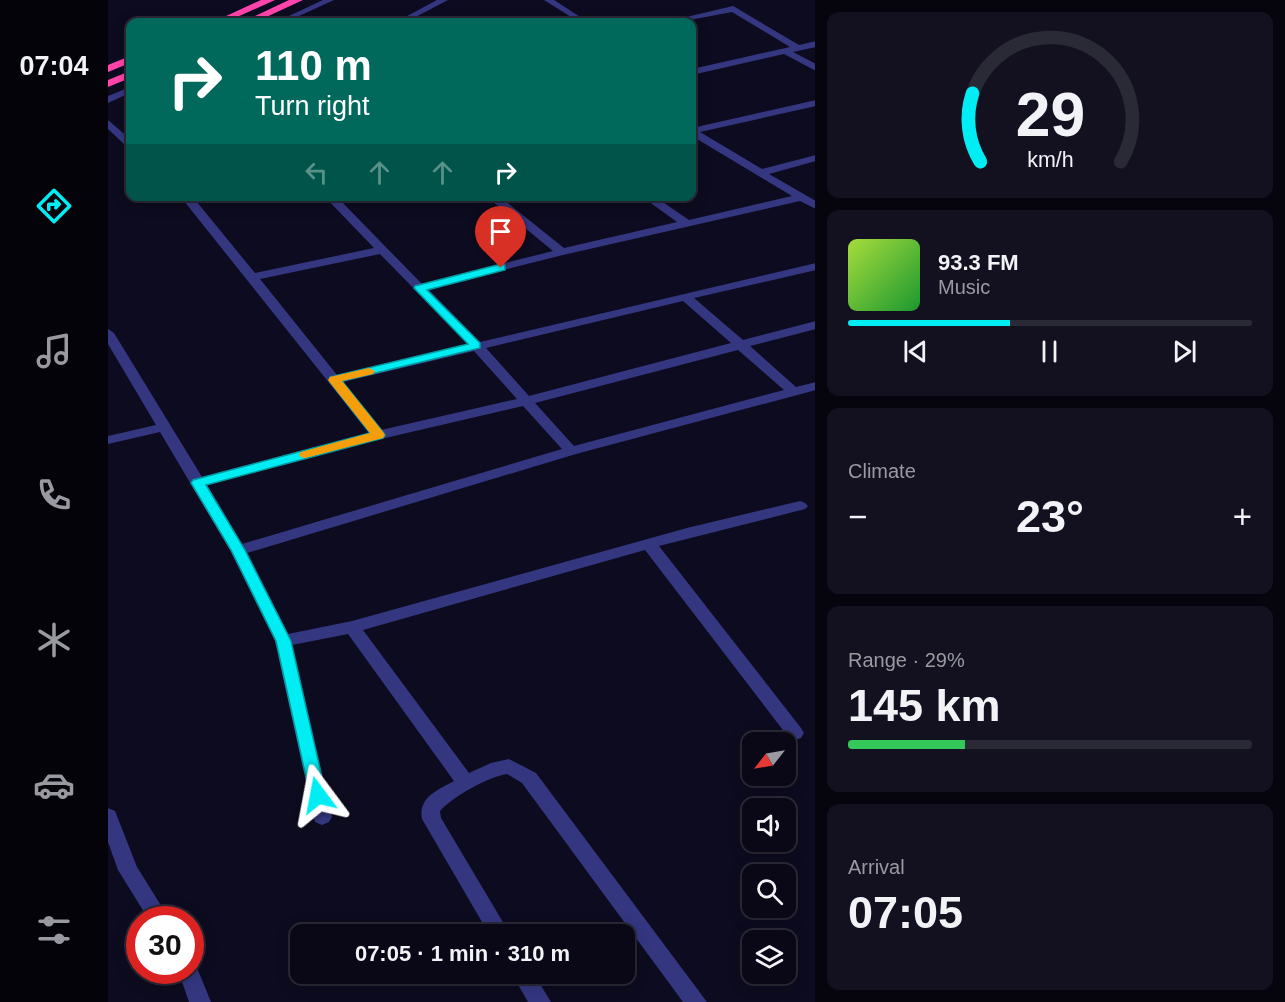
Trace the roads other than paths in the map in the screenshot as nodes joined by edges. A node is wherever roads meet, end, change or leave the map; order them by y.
1 (270, 0) edge
2 (298, 0) edge
3 (330, 0) edge
4 (444, 0) edge
5 (548, 0) edge
6 (227, 18) edge
7 (255, 18) edge
8 (289, 18) edge
9 (408, 18) edge
10 (577, 18) edge
11 (689, 18) edge
12 (815, 44) edge
13 (798, 48) junction
14 (785, 51) junction
15 (126, 61) edge
16 (815, 67) edge
17 (108, 69) edge
18 (696, 71) edge
19 (126, 76) edge
20 (108, 84) edge
21 (126, 92) edge
22 (108, 100) edge
23 (815, 103) edge
24 (108, 123) edge
25 (696, 130) edge
26 (696, 134) edge
27 (126, 140) edge
28 (815, 158) edge
29 (759, 173) junction
30 (799, 198) junction
31 (189, 201) edge
32 (334, 201) edge
33 (497, 201) edge
34 (653, 201) edge
35 (815, 206) edge
36 (686, 223) junction
37 (382, 250) junction
38 (562, 252) junction
39 (815, 266) edge
40 (253, 277) junction
41 (419, 288) junction
42 (684, 296) junction
43 (815, 325) edge
44 (108, 333) edge
45 (738, 344) junction
46 (476, 345) junction
47 (113, 352) edge
48 (334, 380) junction
49 (815, 386) edge
50 (794, 392) junction
51 (527, 401) junction
52 (164, 427) junction
53 (378, 435) junction
54 (108, 441) edge
55 (571, 451) junction
56 (198, 483) junction
57 (800, 506) dead end
58 (649, 544) junction
59 (238, 550) junction
60 (352, 627) junction
61 (283, 641) junction
62 (794, 732) edge
63 (466, 783) junction
64 (108, 816) edge
65 (322, 817) dead end
66 (151, 906) edge
67 (494, 924) edge
68 (193, 984) edge
69 (529, 984) edge
70 (200, 1002) edge
71 (540, 1002) edge
72 (696, 1002) edge

1 - 6 highway
2 - 7 highway
3 - 8 street
4 - 9 street
5 - 10 street
11 - 13 street
12 - 13 street
13 - 14 street
14 - 16 street
14 - 18 street
15 - 17 highway
19 - 20 highway
21 - 22 street
23 - 25 street
24 - 27 street
26 - 29 street
28 - 29 street
29 - 30 street
30 - 35 street
30 - 36 street
31 - 40 street
32 - 37 street
33 - 38 street
34 - 36 street
36 - 38 street
37 - 40 street
37 - 41 street
38 - 41 street
39 - 42 street
40 - 48 street
41 - 46 street
42 - 45 street
42 - 46 street
43 - 45 street
44 - 47 street
45 - 50 street
45 - 51 street
46 - 48 street
46 - 51 street
47 - 52 street
48 - 53 street
49 - 50 street
50 - 55 street
51 - 53 street
51 - 55 street
52 - 54 street
52 - 56 street
53 - 56 street
55 - 59 street
56 - 59 street
57 - 58 street
58 - 60 street
58 - 62 street
59 - 61 street
60 - 61 street
60 - 63 street
61 - 65 street
63 - 67 street
63 - 72 street
64 - 66 street
68 - 70 street
69 - 71 street

